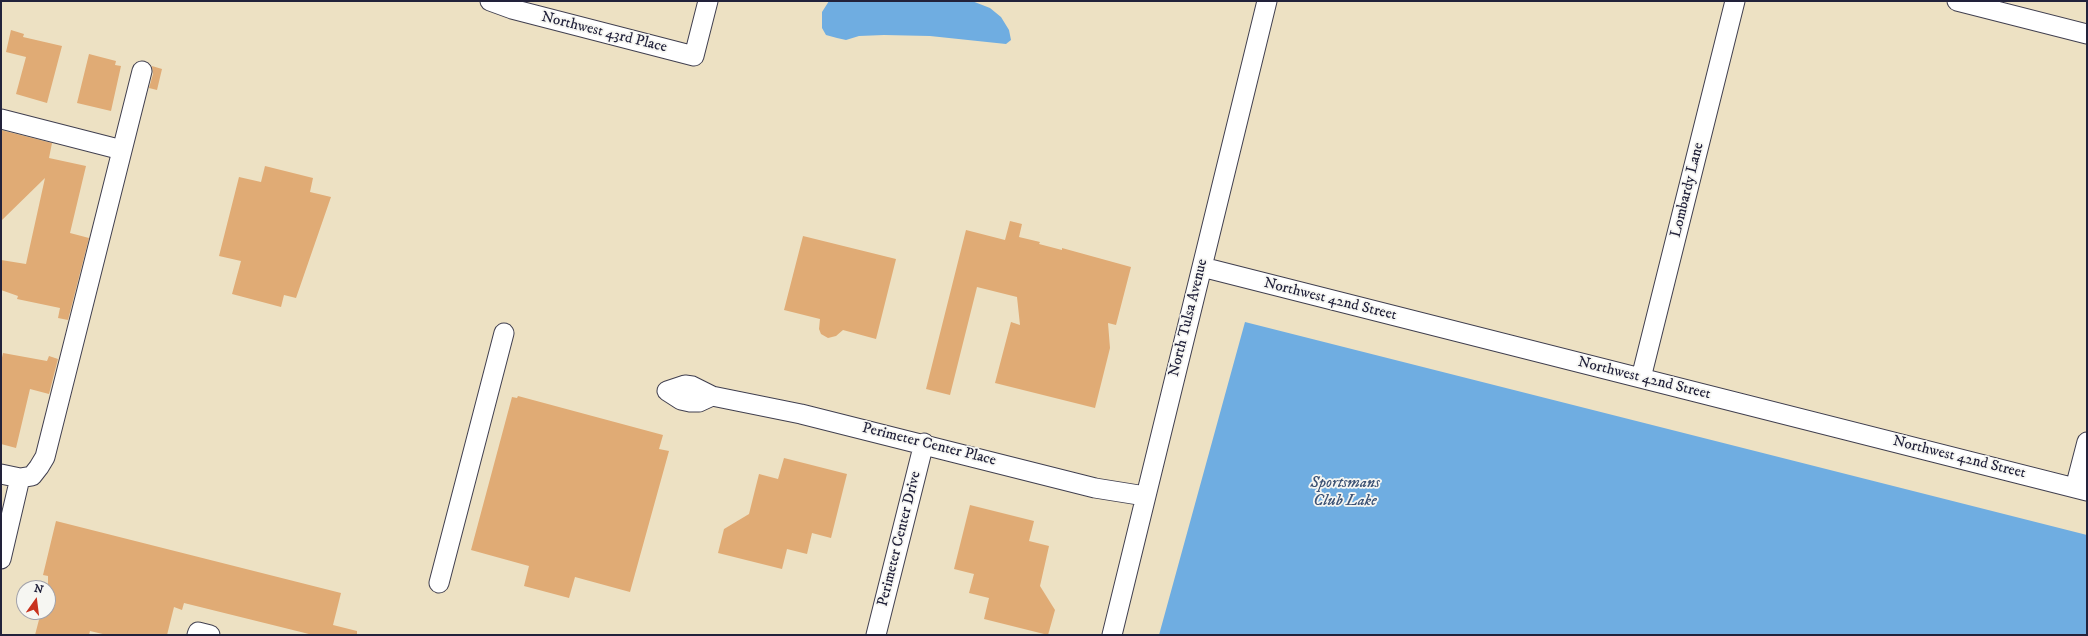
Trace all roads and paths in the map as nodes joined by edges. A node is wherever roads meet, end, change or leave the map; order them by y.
1 (490, 1) edge
2 (708, 1) edge
3 (1267, 1) edge
4 (1735, 1) edge
5 (1957, 1) edge
6 (2087, 34) edge
7 (142, 71) dead end
8 (1, 120) edge
9 (122, 150) junction
10 (1202, 267) junction
11 (504, 333) dead end
12 (1641, 378) junction
13 (712, 396) dead end
14 (2087, 442) edge
15 (924, 443) junction
16 (1, 474) edge
17 (20, 478) junction
18 (2081, 489) edge
19 (1145, 496) junction
20 (5, 518) edge
21 (1, 559) edge
22 (439, 582) dead end
23 (197, 635) edge
24 (210, 635) edge
25 (876, 635) edge
26 (1112, 635) edge

1 - 2 street, Northwest 43rd Place
3 - 10 street, North Tulsa Avenue
4 - 12 street, Lombardy Lane
5 - 6 street
7 - 9 street
8 - 9 street
9 - 17 street
10 - 12 street, Northwest 42nd Street
10 - 19 street, North Tulsa Avenue
11 - 22 street
12 - 18 street, Northwest 42nd Street
13 - 15 street, Perimeter Center Place
14 - 18 street
15 - 19 street, Perimeter Center Place
15 - 25 street, Perimeter Center Drive
16 - 17 street
17 - 20 street
19 - 26 street, North Tulsa Avenue
20 - 21 street
23 - 24 street

